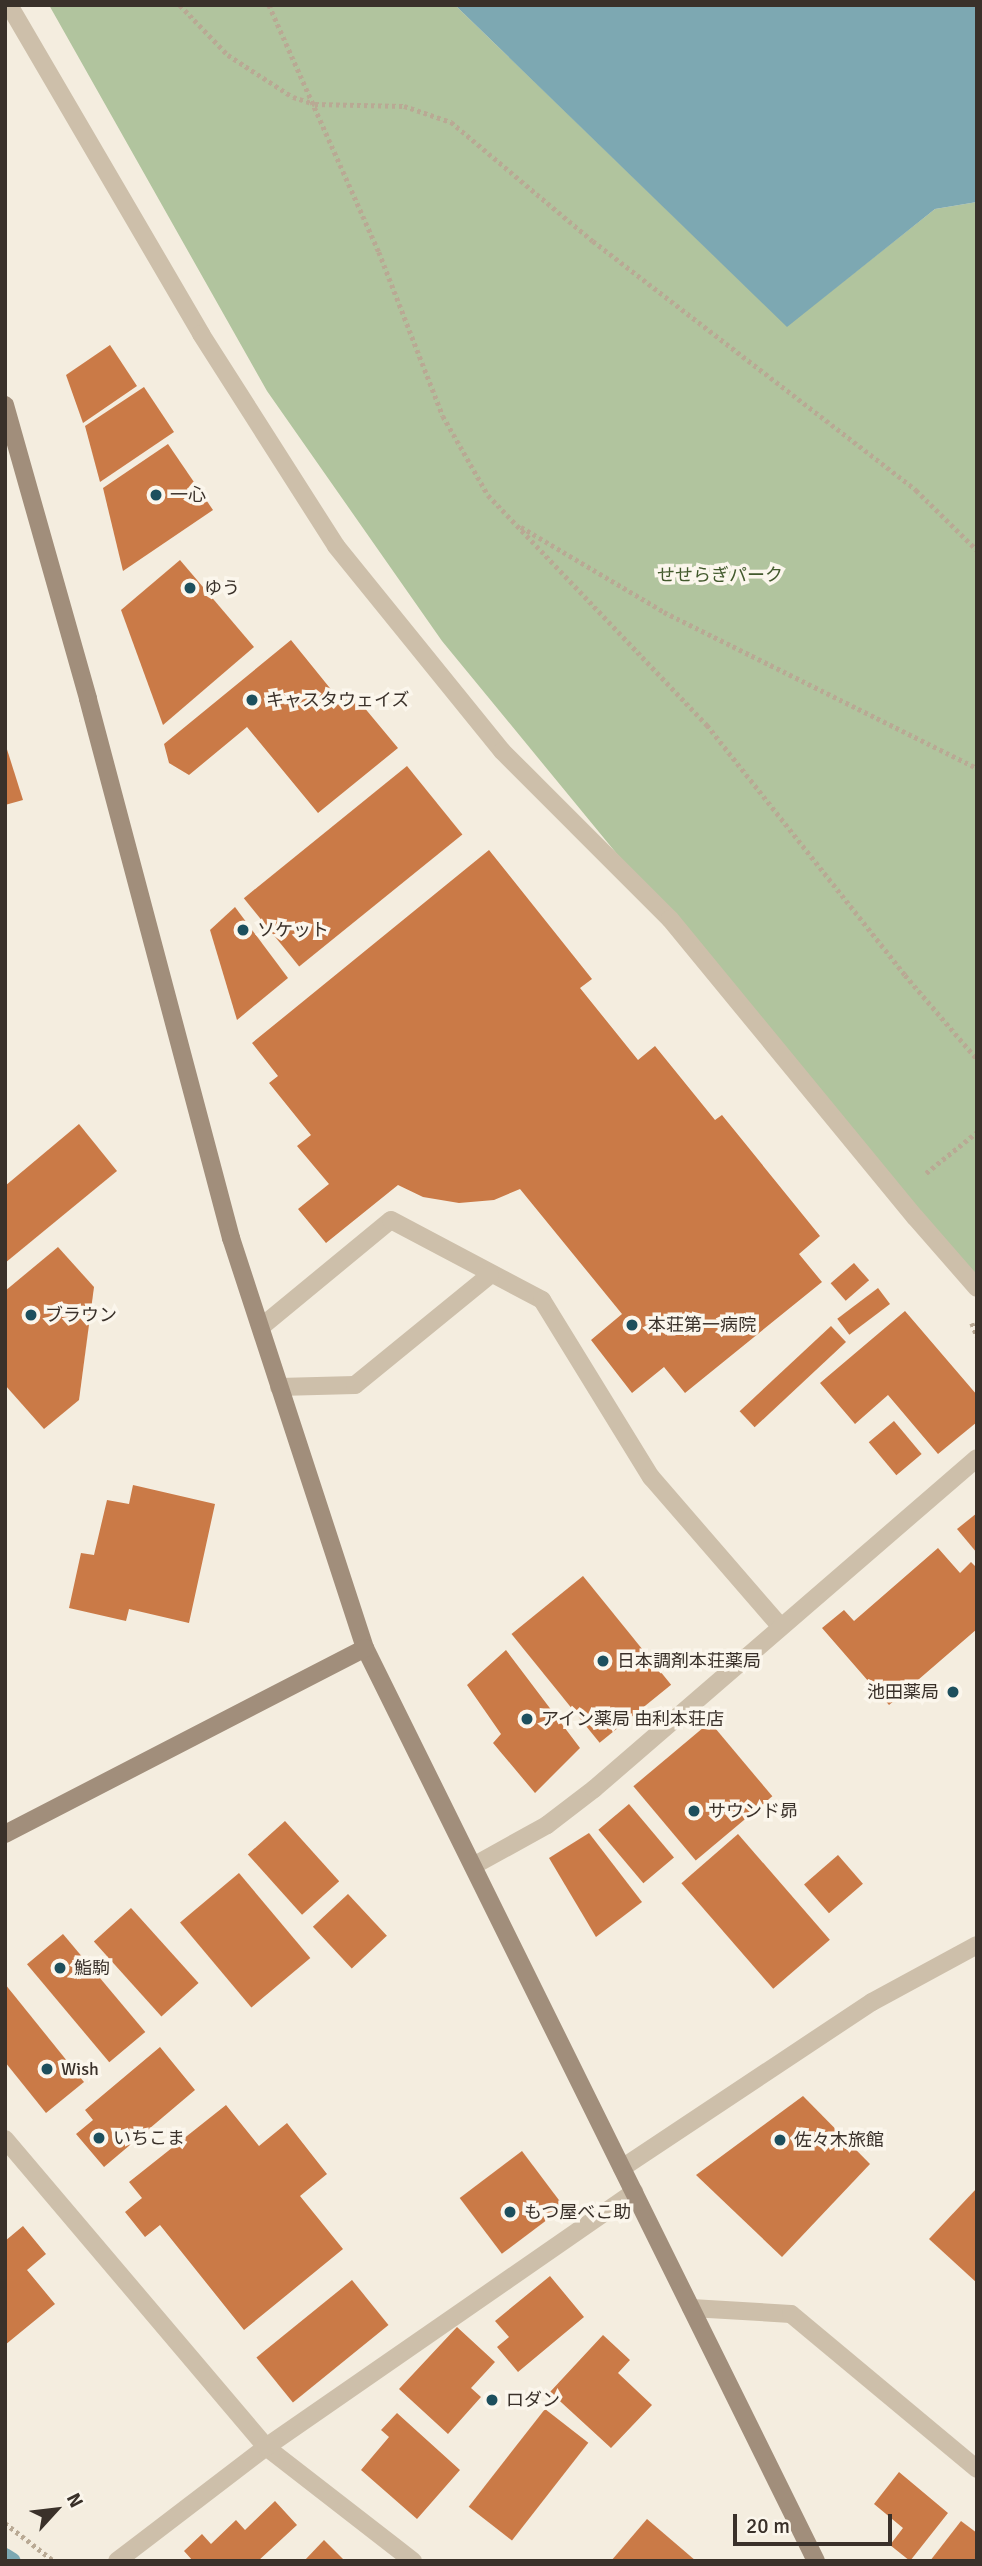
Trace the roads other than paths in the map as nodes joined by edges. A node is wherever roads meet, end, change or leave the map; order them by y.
1 (9, 5) edge
2 (5, 405) edge
3 (490, 1275) junction
4 (977, 1288) edge
5 (261, 1327) junction
6 (279, 1387) junction
7 (977, 1458) edge
8 (781, 1627) junction
9 (365, 1648) junction
10 (5, 1834) edge
11 (473, 1866) junction
12 (977, 1945) edge
13 (5, 2139) edge
14 (622, 2168) junction
15 (634, 2192) junction
16 (691, 2308) junction
17 (266, 2447) junction
18 (977, 2469) edge
19 (117, 2561) edge
20 (413, 2561) edge
21 (816, 2561) edge

1 - 4 street
2 - 5 street
3 - 5 street
3 - 6 street
3 - 8 street
5 - 6 street
6 - 9 street
7 - 8 street
8 - 11 street
9 - 10 street
9 - 11 street
11 - 14 street
12 - 14 street
13 - 17 street
14 - 15 street
15 - 16 street
15 - 17 street
16 - 18 street
16 - 21 street
17 - 19 street
17 - 20 street

